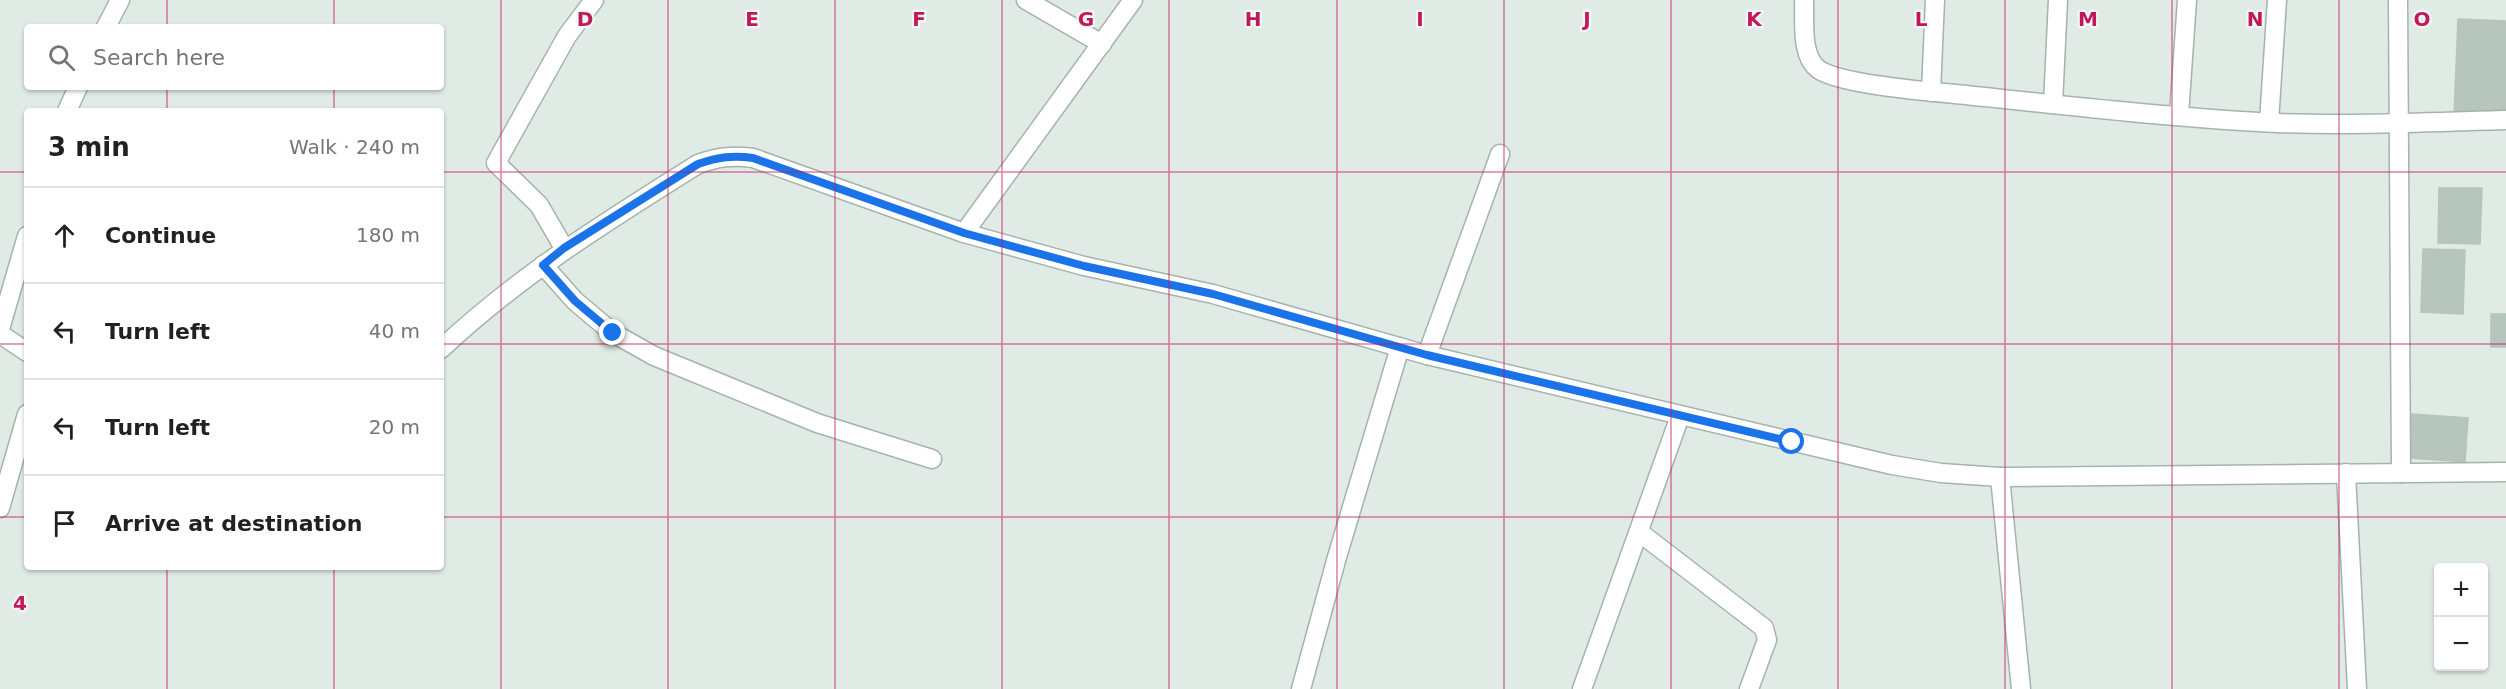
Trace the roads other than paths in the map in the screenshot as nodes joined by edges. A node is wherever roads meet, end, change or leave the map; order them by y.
1 (120, 0) edge
2 (594, 0) edge
3 (1026, 0) edge
4 (1133, 0) edge
5 (1804, 0) edge
6 (1935, 0) edge
7 (2058, 0) edge
8 (2187, 0) edge
9 (2277, 0) edge
10 (2398, 0) edge
11 (108, 24) edge
12 (1102, 44) junction
13 (77, 90) edge
14 (1931, 92) junction
15 (2053, 104) junction
16 (68, 108) edge
17 (2179, 114) junction
18 (2506, 120) edge
19 (2269, 122) junction
20 (2397, 123) junction
21 (1500, 154) dead end
22 (964, 233) junction
23 (24, 246) edge
24 (564, 248) junction
25 (543, 265) junction
26 (0, 329) edge
27 (0, 334) edge
28 (444, 346) edge
29 (1400, 347) junction
30 (24, 350) edge
31 (1427, 355) junction
32 (1680, 416) junction
33 (24, 424) edge
34 (932, 459) dead end
35 (2506, 472) edge
36 (2346, 473) junction
37 (2401, 473) junction
38 (2000, 477) junction
39 (0, 508) edge
40 (1639, 532) junction
41 (1301, 689) edge
42 (1582, 689) edge
43 (1749, 689) edge
44 (2021, 689) edge
45 (2356, 689) edge

1 - 11 street
2 - 24 street
3 - 12 street
4 - 12 street
5 - 14 street
6 - 14 street
7 - 15 street
8 - 17 street
9 - 19 street
10 - 20 street
12 - 22 street
13 - 16 street
14 - 15 street
15 - 17 street
17 - 19 street
18 - 20 street
19 - 20 street
20 - 37 street
21 - 31 street
22 - 24 street
22 - 29 street
23 - 26 street
24 - 25 street
25 - 28 street
25 - 34 street
27 - 30 street
29 - 31 street
29 - 41 street
31 - 32 street
32 - 38 street
32 - 40 street
33 - 39 street
35 - 37 street
36 - 37 street
36 - 38 street
36 - 45 street
38 - 44 street
40 - 42 street
40 - 43 street

